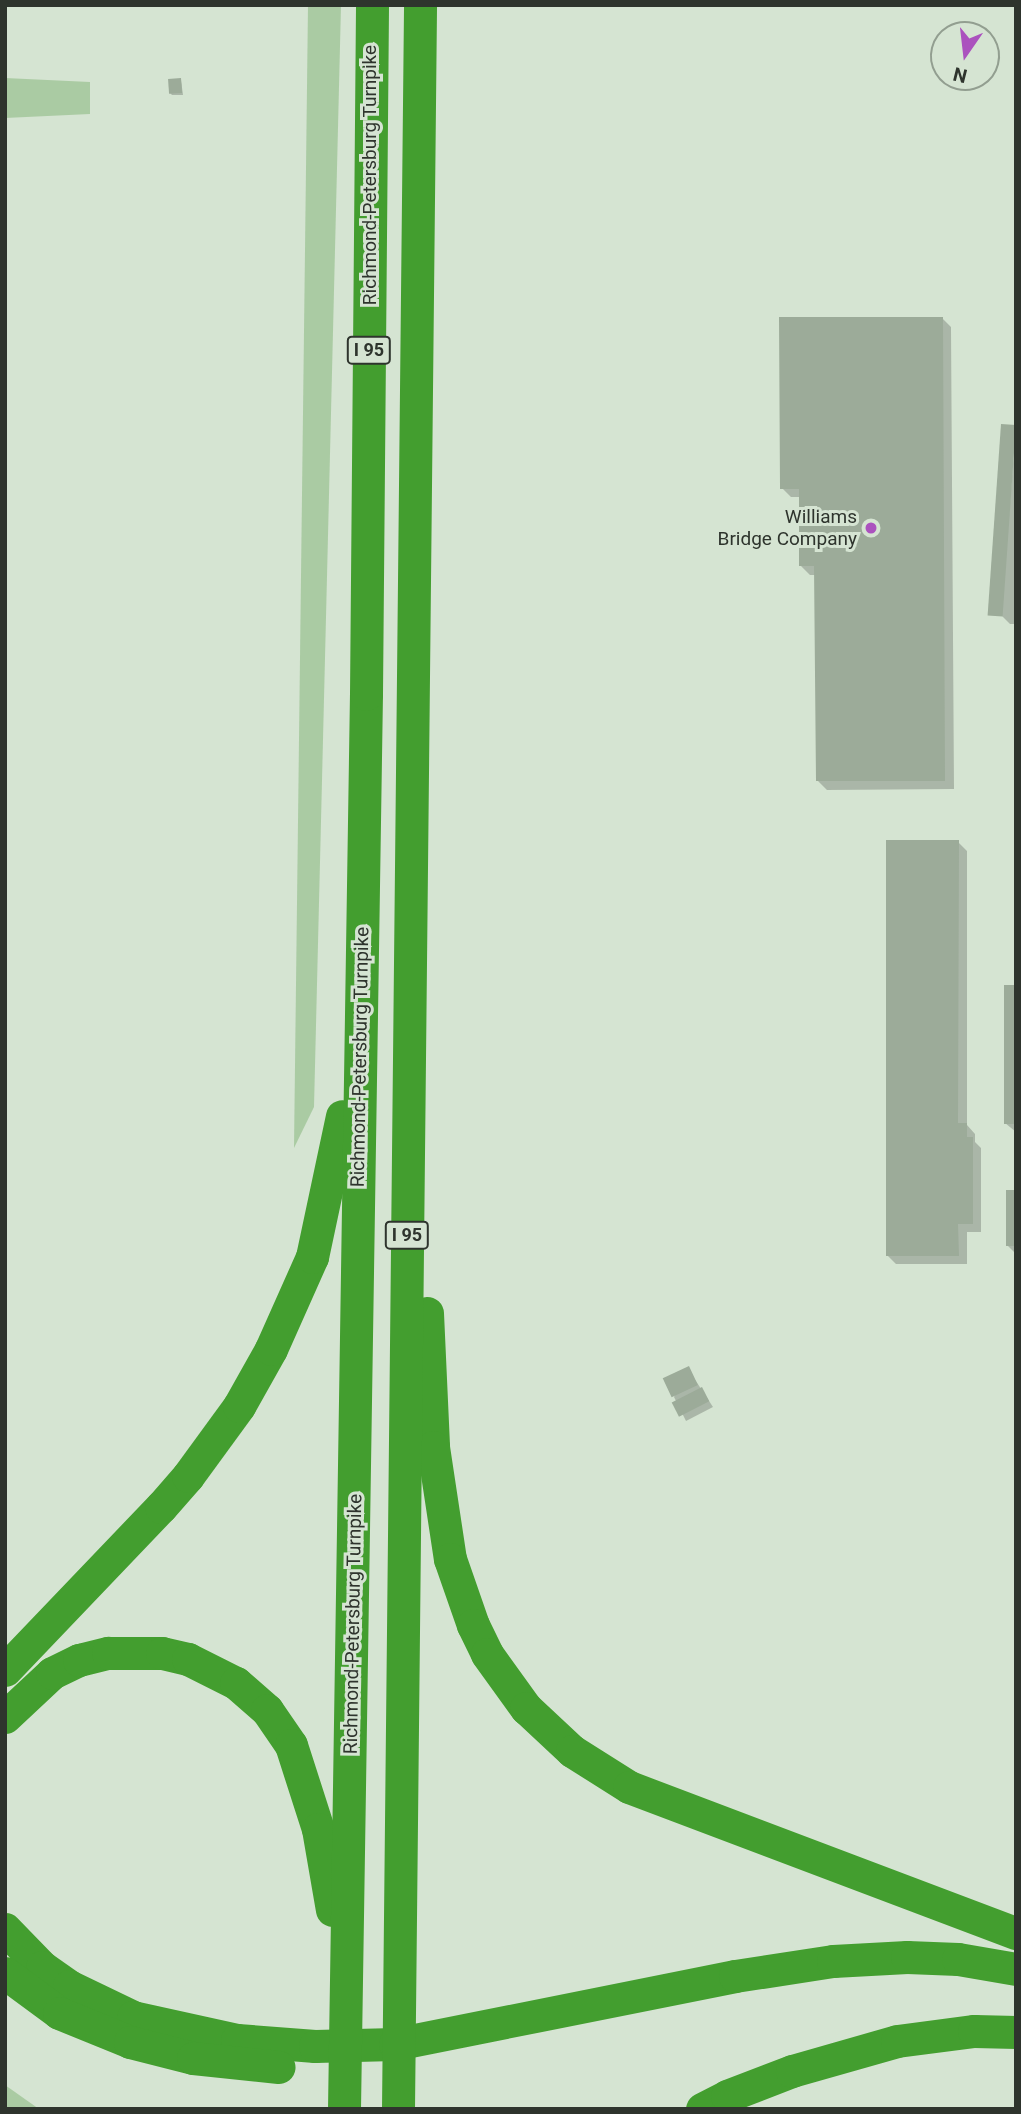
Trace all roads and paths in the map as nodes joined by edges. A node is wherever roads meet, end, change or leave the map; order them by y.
1 (372, 5) edge
2 (420, 5) edge
3 (361, 939) junction
4 (411, 1030) junction
5 (5, 1670) edge
6 (5, 1717) edge
7 (5, 1929) edge
8 (1016, 1933) edge
9 (1016, 1969) edge
10 (5, 1973) edge
11 (1016, 1989) edge
12 (1016, 2032) edge
13 (438, 2047) junction
14 (273, 2055) junction
15 (343, 2109) edge
16 (398, 2109) edge
17 (702, 2109) edge

1 - 3 highway, Richmond-Petersburg Turnpike / I 95
2 - 4 highway, I 95
3 - 5 highway
3 - 15 highway, Richmond-Petersburg Turnpike / I 95
4 - 8 highway
4 - 16 highway, I 95
6 - 15 highway
7 - 14 highway
9 - 13 highway
10 - 14 highway
11 - 13 highway
12 - 17 highway
13 - 14 highway

